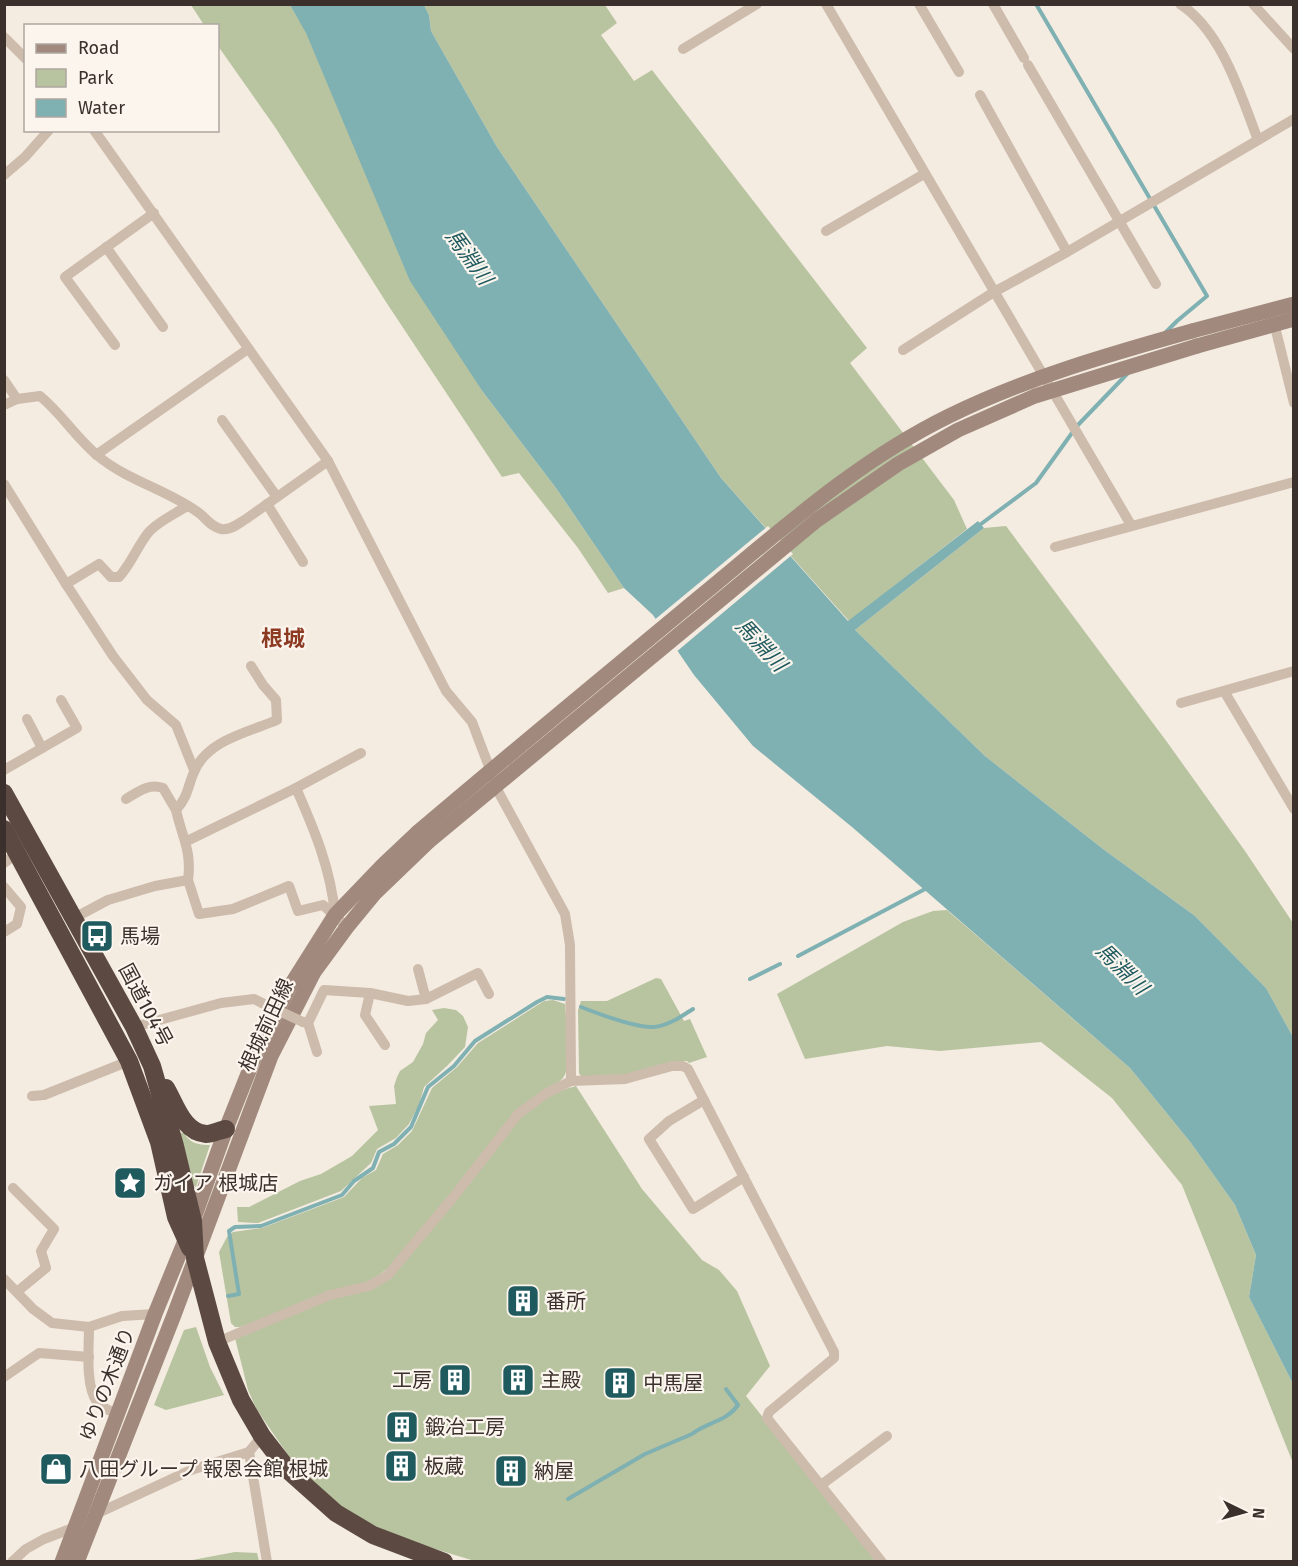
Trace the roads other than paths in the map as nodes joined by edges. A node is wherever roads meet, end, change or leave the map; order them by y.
1 (757, 4) edge
2 (826, 4) edge
3 (919, 4) edge
4 (993, 4) edge
5 (1180, 4) edge
6 (1253, 4) edge
7 (4, 37) edge
8 (683, 49) dead end
9 (1293, 49) edge
10 (24, 57) edge
11 (959, 72) dead end
12 (980, 95) dead end
13 (1293, 119) edge
14 (47, 132) edge
15 (95, 132) edge
16 (1258, 140) junction
17 (924, 174) junction
18 (4, 175) edge
19 (154, 213) junction
20 (1120, 221) junction
21 (826, 231) dead end
22 (106, 247) junction
23 (1067, 252) junction
24 (1156, 284) dead end
25 (994, 291) junction
26 (1293, 303) edge
27 (1272, 317) junction
28 (1293, 319) edge
29 (163, 327) dead end
30 (115, 345) dead end
31 (248, 349) junction
32 (903, 350) dead end
33 (4, 381) edge
34 (17, 399) junction
35 (1293, 403) edge
36 (4, 405) edge
37 (222, 420) dead end
38 (96, 455) junction
39 (328, 461) junction
40 (1293, 482) edge
41 (4, 484) edge
42 (272, 501) junction
43 (188, 506) junction
44 (1131, 525) junction
45 (1055, 547) dead end
46 (303, 562) dead end
47 (66, 584) junction
48 (251, 666) dead end
49 (1293, 671) edge
50 (1224, 691) junction
51 (61, 700) dead end
52 (1180, 703) dead end
53 (27, 719) dead end
54 (42, 748) junction
55 (361, 753) dead end
56 (4, 770) edge
57 (194, 770) junction
58 (296, 788) junction
59 (4, 793) edge
60 (126, 799) dead end
61 (176, 810) junction
62 (1293, 810) edge
63 (4, 829) edge
64 (423, 837) junction
65 (187, 841) junction
66 (18, 853) edge
67 (188, 880) junction
68 (4, 887) edge
69 (335, 915) junction
70 (74, 918) junction
71 (347, 927) junction
72 (4, 932) edge
73 (418, 969) dead end
74 (370, 993) junction
75 (489, 994) dead end
76 (426, 999) junction
77 (305, 1022) junction
78 (134, 1027) junction
79 (385, 1045) dead end
80 (317, 1052) dead end
81 (129, 1061) junction
82 (152, 1066) junction
83 (571, 1081) junction
84 (32, 1096) dead end
85 (704, 1100) junction
86 (226, 1129) junction
87 (744, 1177) junction
88 (13, 1188) dead end
89 (193, 1221) junction
90 (186, 1239) junction
91 (195, 1258) junction
92 (4, 1279) edge
93 (18, 1292) junction
94 (155, 1314) junction
95 (89, 1328) junction
96 (217, 1342) junction
97 (88, 1357) junction
98 (4, 1377) edge
99 (118, 1414) junction
100 (261, 1436) junction
101 (887, 1436) dead end
102 (249, 1452) junction
103 (821, 1485) junction
104 (95, 1514) junction
105 (75, 1527) junction
106 (12, 1562) edge
107 (62, 1562) edge
108 (77, 1562) edge
109 (267, 1562) edge
110 (444, 1562) edge
111 (882, 1562) edge

1 - 8 street
2 - 17 street
3 - 11 street
4 - 20 street
5 - 16 street
6 - 9 street
7 - 10 street
12 - 23 street
13 - 16 street
14 - 18 street
15 - 19 street
16 - 20 street
17 - 21 street
17 - 25 street
19 - 22 street
19 - 31 street
20 - 23 street
20 - 24 street
22 - 29 street
22 - 30 street
23 - 25 street
25 - 32 street
25 - 44 street
26 - 27 street
27 - 28 street
27 - 35 street
27 - 64 street, bridge
31 - 38 street
31 - 39 street
33 - 34 street
34 - 36 street
34 - 38 street
37 - 42 street
38 - 43 street
39 - 42 street
39 - 83 street
40 - 44 street
41 - 47 street
42 - 43 street
42 - 46 street
43 - 47 street
44 - 45 street
47 - 57 street
48 - 57 street
49 - 50 street
50 - 52 street
50 - 62 street
51 - 54 street
53 - 54 street
54 - 56 street
55 - 58 street
57 - 61 street
58 - 65 street
58 - 69 street
59 - 66 highway, 国道104号
60 - 61 street
61 - 65 street
63 - 66 highway, 国道104号
64 - 69 street, 根城前田線
64 - 71 street, 根城前田線
65 - 67 street
66 - 70 highway, 国道104号
66 - 81 highway, 国道104号
67 - 69 street
67 - 70 street
68 - 72 street
69 - 71 street
69 - 86 street, 根城前田線
70 - 78 highway, 国道104号
71 - 91 street, 根城前田線
73 - 76 street
74 - 76 street
74 - 77 street
74 - 79 street
75 - 76 street
77 - 78 street, bridge
77 - 80 street
78 - 82 highway, 国道104号
81 - 84 street
81 - 90 highway, 国道104号
82 - 86 highway
82 - 89 highway, 国道104号
83 - 85 street
83 - 96 street
85 - 87 street
85 - 87 street
86 - 89 street, 根城前田線
87 - 103 street
88 - 93 street
89 - 90 street, ゆりの木通り
89 - 91 highway, 国道104号
90 - 91 highway, 国道104号
90 - 94 street, ゆりの木通り
91 - 96 highway, 国道104号
91 - 104 street, ゆりの木通り
92 - 93 street
93 - 95 street
94 - 95 street
94 - 99 street, ゆりの木通り
95 - 97 street
96 - 100 highway, 国道104号
97 - 98 street
97 - 99 street
99 - 105 street, ゆりの木通り
100 - 102 street
100 - 110 highway, 国道104号
101 - 103 street
102 - 104 street
102 - 109 street
103 - 111 street
104 - 105 street
104 - 108 street, ゆりの木通り
105 - 106 street
105 - 107 street, ゆりの木通り

